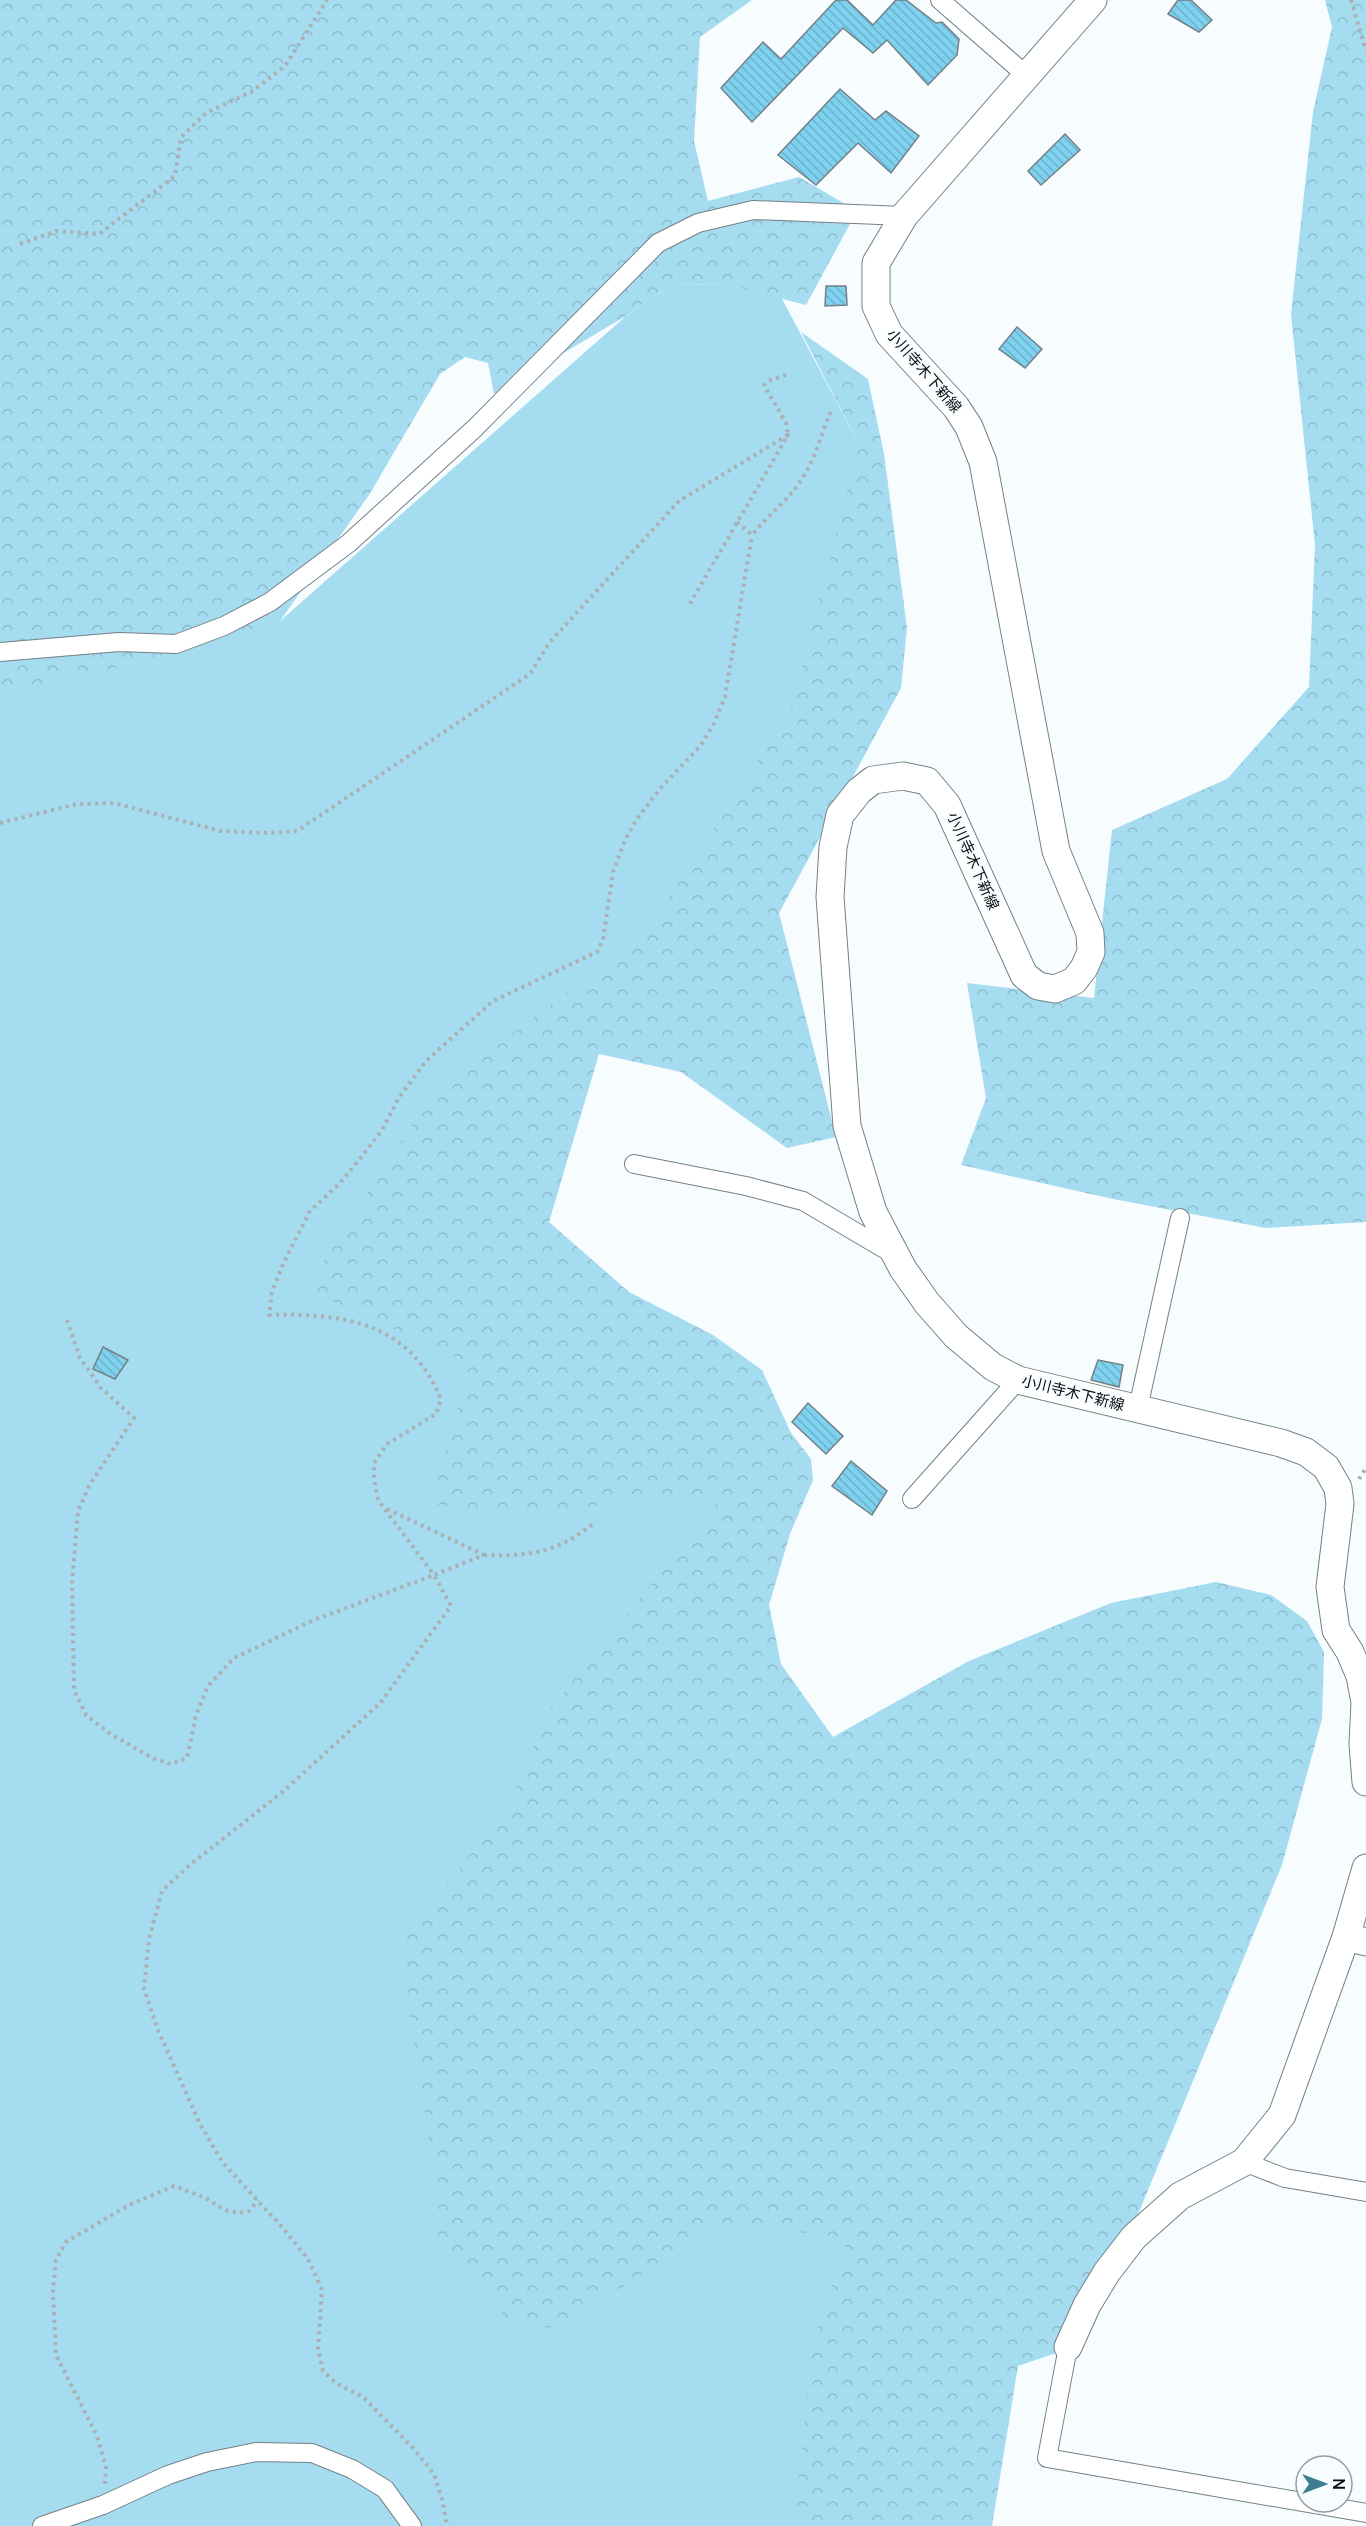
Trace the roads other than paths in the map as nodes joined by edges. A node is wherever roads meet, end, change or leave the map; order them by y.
1 (940, 0) edge
2 (1093, 0) edge
3 (1027, 76) junction
4 (904, 216) junction
5 (0, 652) edge
6 (634, 1164) dead end
7 (1180, 1218) dead end
8 (897, 1256) junction
9 (1018, 1380) junction
10 (1138, 1408) junction
11 (912, 1499) dead end
12 (1358, 1654) edge
13 (1366, 1782) edge
14 (1366, 1868) edge
15 (1356, 1939) edge
16 (1244, 2162) junction
17 (1366, 2192) edge
18 (1068, 2347) joint
19 (1366, 2513) edge
20 (42, 2526) edge
21 (412, 2526) edge

1 - 3 street
2 - 3 main road, 小川寺木下新線
3 - 4 main road, 小川寺木下新線
4 - 5 street
4 - 8 main road, 小川寺木下新線
6 - 8 street
7 - 10 street
8 - 9 main road, 小川寺木下新線
9 - 10 main road, 小川寺木下新線
9 - 11 street
10 - 12 main road, 小川寺木下新線
12 - 13 main road, 小川寺木下新線
14 - 15 main road
15 - 16 main road
16 - 17 street
16 - 18 main road
18 - 19 street
20 - 21 street

